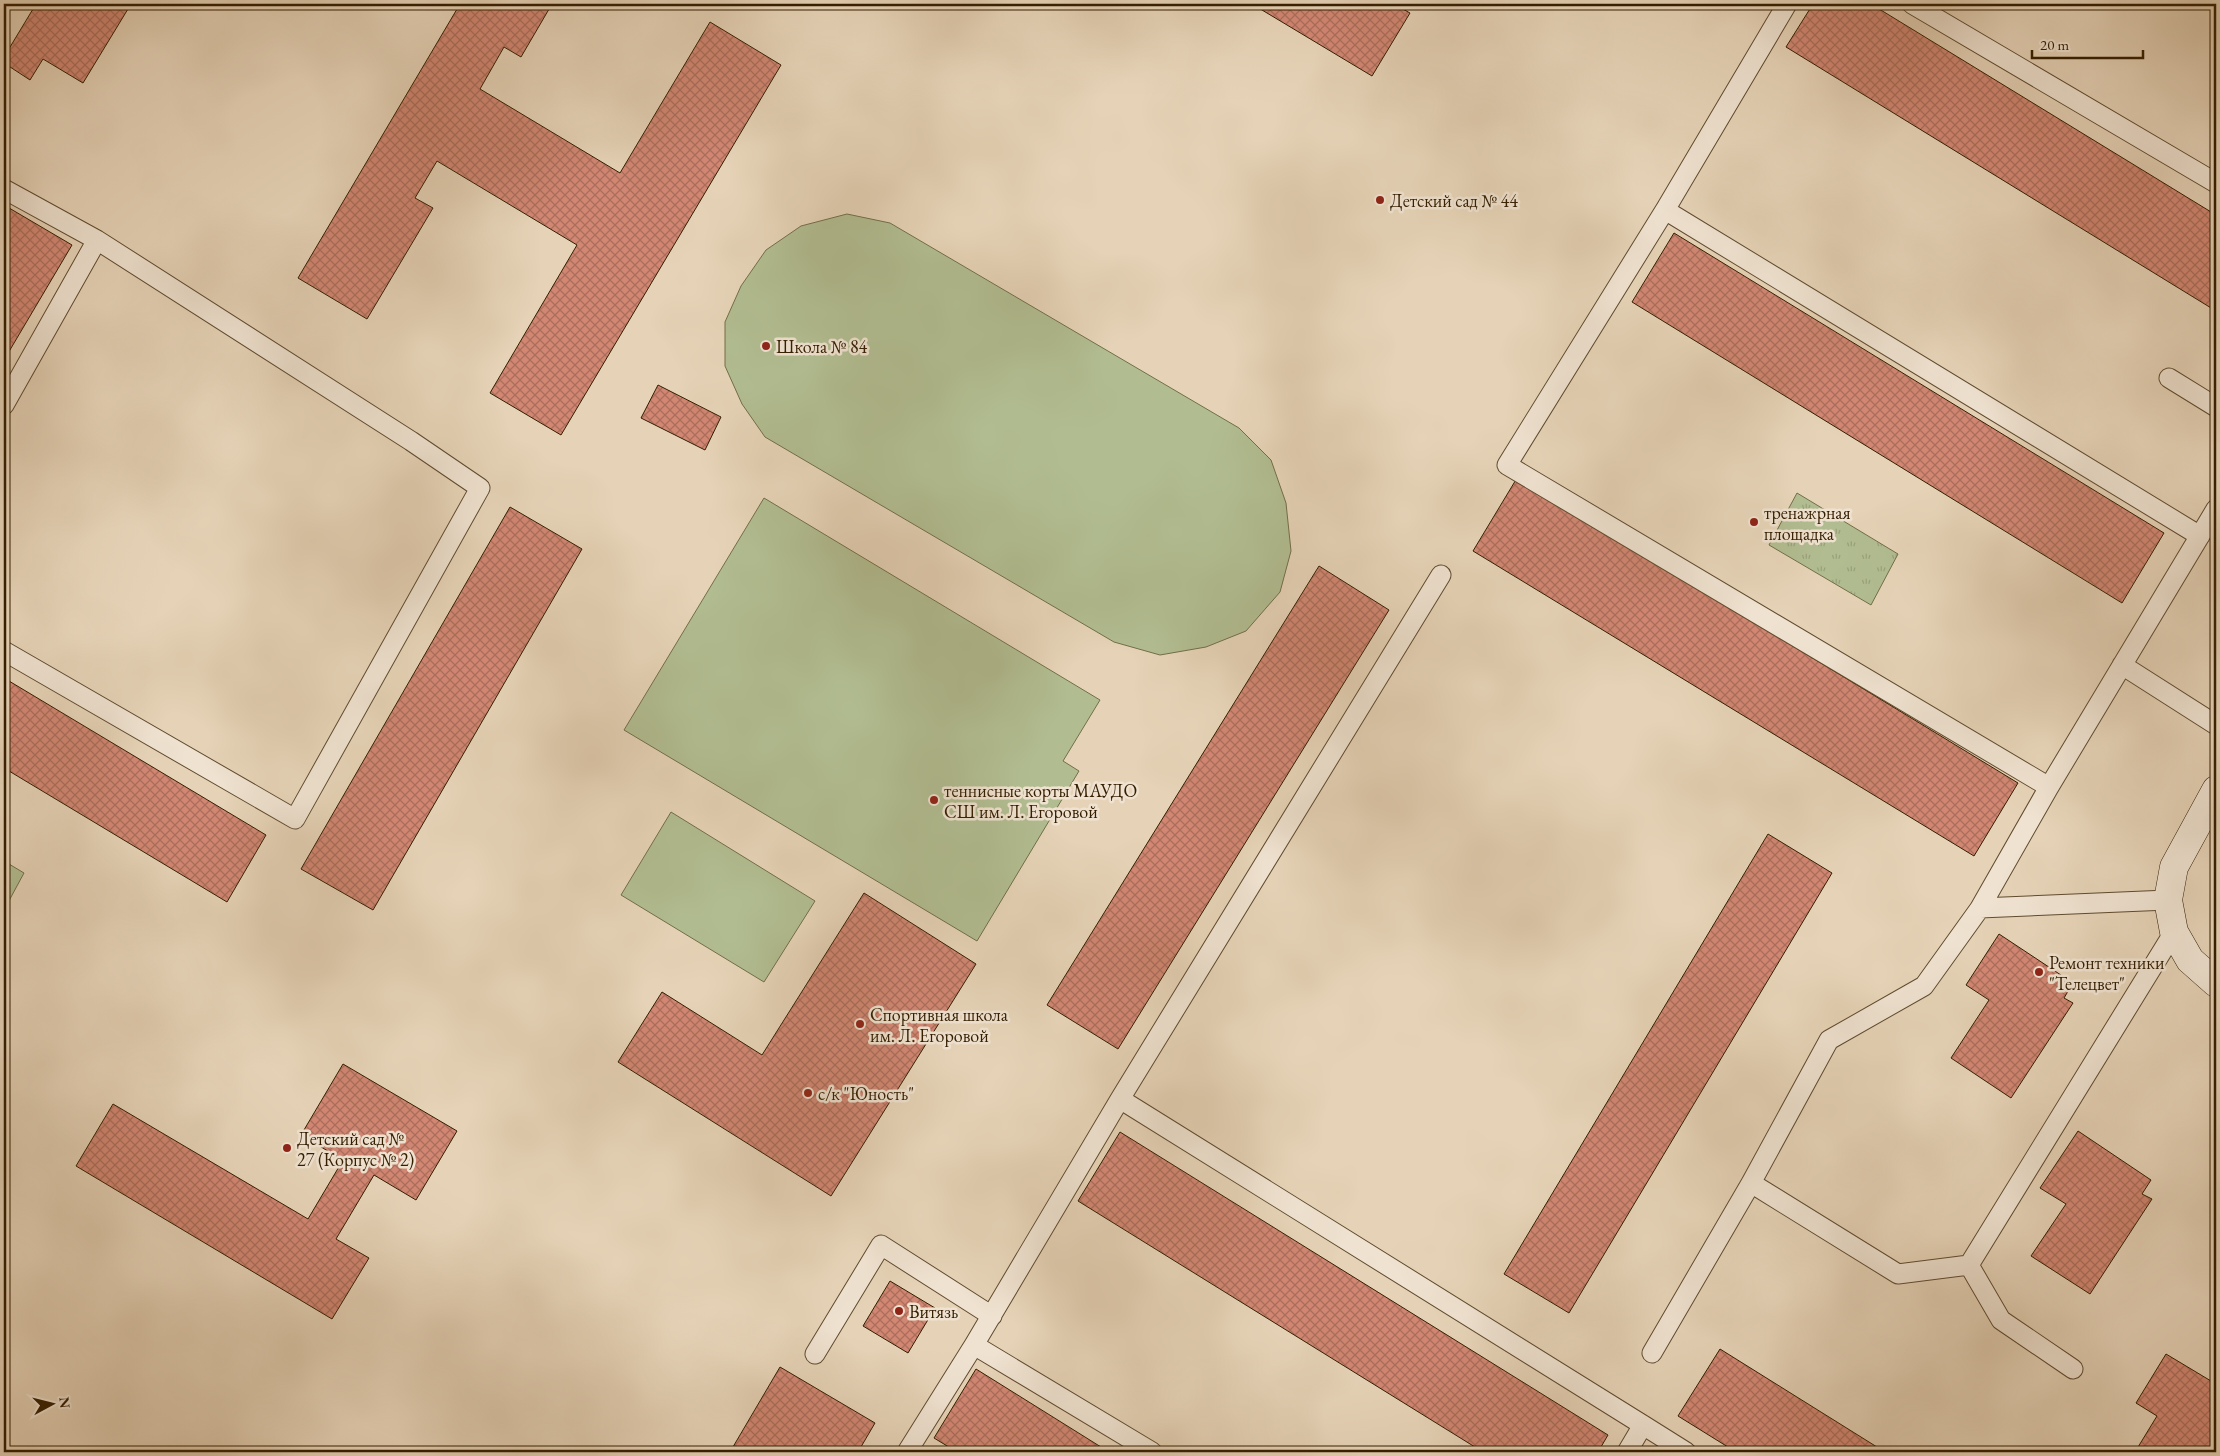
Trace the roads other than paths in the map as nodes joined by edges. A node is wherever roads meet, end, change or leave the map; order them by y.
1 (1787, 4) edge
2 (1912, 4) edge
3 (2216, 183) edge
4 (4, 189) edge
5 (1665, 210) junction
6 (97, 240) junction
7 (2169, 378) dead end
8 (4, 405) edge
9 (2216, 407) edge
10 (2216, 509) edge
11 (2200, 536) junction
12 (1441, 575) dead end
13 (4, 651) edge
14 (2122, 665) junction
15 (2216, 725) edge
16 (2049, 787) junction
17 (2216, 790) edge
18 (2168, 900) junction
19 (1980, 908) junction
20 (2174, 932) junction
21 (2216, 983) edge
22 (1120, 1099) junction
23 (1751, 1183) junction
24 (1969, 1265) junction
25 (992, 1316) junction
26 (974, 1345) junction
27 (1652, 1353) dead end
28 (815, 1354) dead end
29 (2073, 1369) dead end
30 (1642, 1425) junction
31 (907, 1452) edge
32 (1152, 1452) edge
33 (1627, 1452) edge
34 (1686, 1452) edge

1 - 5 lane
2 - 3 lane
4 - 6 lane
5 - 11 lane
5 - 16 lane
6 - 8 lane
6 - 13 lane
7 - 9 lane
10 - 11 lane
11 - 14 lane
12 - 22 lane
14 - 15 lane
14 - 16 lane
16 - 19 lane
17 - 18 main road
18 - 19 lane
18 - 20 main road
19 - 23 lane
20 - 21 main road
20 - 24 lane
22 - 25 lane
22 - 30 lane
23 - 24 lane
23 - 27 lane
24 - 29 lane
25 - 26 lane
25 - 28 lane
26 - 31 lane
26 - 32 lane
30 - 33 lane
30 - 34 lane

